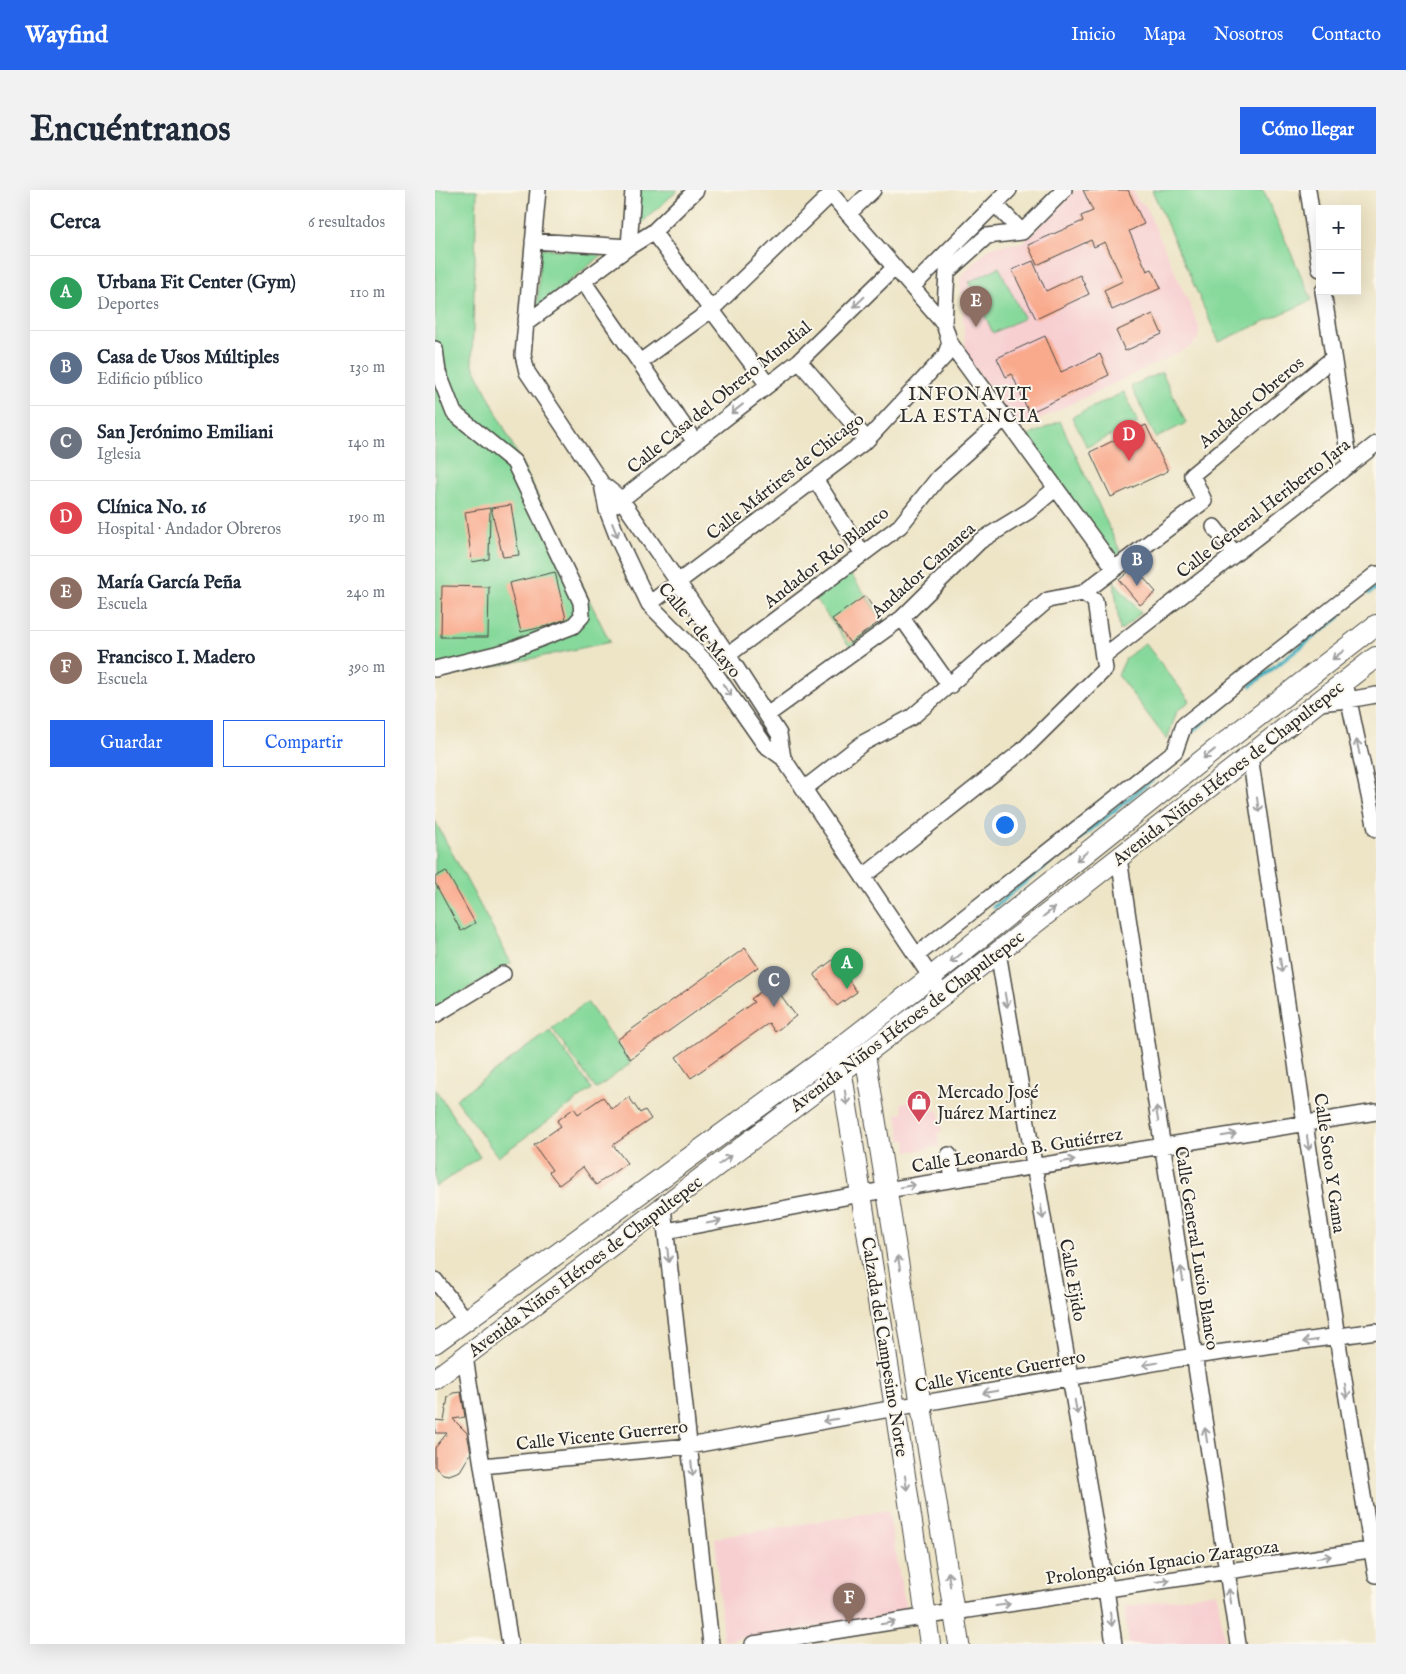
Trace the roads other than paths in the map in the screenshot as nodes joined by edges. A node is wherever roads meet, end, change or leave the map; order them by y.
1 (538, 190) edge
2 (633, 190) edge
3 (696, 190) edge
4 (873, 190) edge
5 (1009, 190) edge
6 (1064, 190) edge
7 (1308, 190) edge
8 (995, 204) junction
9 (848, 214) junction
10 (653, 232) junction
11 (1022, 232) junction
12 (533, 241) junction
13 (629, 247) junction
14 (1317, 250) edge
15 (894, 268) junction
16 (583, 281) junction
17 (912, 288) junction
18 (1324, 295) edge
19 (711, 310) junction
20 (525, 324) junction
21 (944, 324) junction
22 (951, 342) junction
23 (435, 350) edge
24 (1333, 358) junction
25 (799, 361) junction
26 (640, 362) junction
27 (768, 385) junction
28 (1005, 418) junction
29 (867, 440) junction
30 (695, 442) junction
31 (1376, 444) edge
32 (1350, 465) junction
33 (815, 479) junction
34 (602, 484) junction
35 (1056, 488) junction
36 (621, 500) junction
37 (607, 510) junction
38 (1214, 527) dead end
39 (863, 554) junction
40 (1235, 554) junction
41 (1115, 569) junction
42 (1376, 574) edge
43 (677, 582) junction
44 (1083, 593) junction
45 (649, 604) junction
46 (903, 618) junction
47 (1376, 625) edge
48 (728, 656) junction
49 (1103, 657) junction
50 (1376, 657) edge
51 (435, 669) edge
52 (950, 686) junction
53 (1347, 691) junction
54 (1376, 695) edge
55 (767, 715) junction
56 (1250, 756) junction
57 (783, 758) junction
58 (804, 789) junction
59 (1376, 829) edge
60 (1119, 858) junction
61 (863, 876) junction
62 (998, 952) junction
63 (917, 956) junction
64 (503, 974) dead end
65 (931, 977) junction
66 (943, 995) junction
67 (435, 1015) edge
68 (837, 1050) junction
69 (865, 1054) junction
70 (842, 1072) junction
71 (1376, 1112) edge
72 (1305, 1123) junction
73 (1162, 1146) junction
74 (949, 1155) dead end
75 (1035, 1167) junction
76 (953, 1180) junction
77 (887, 1190) junction
78 (861, 1194) junction
79 (663, 1207) junction
80 (666, 1232) junction
81 (435, 1280) edge
82 (905, 1300) junction
83 (878, 1304) junction
84 (466, 1320) junction
85 (1376, 1331) edge
86 (1337, 1337) junction
87 (435, 1343) edge
88 (913, 1351) junction
89 (886, 1355) junction
90 (1194, 1356) junction
91 (465, 1357) junction
92 (1071, 1377) junction
93 (435, 1379) edge
94 (921, 1404) junction
95 (895, 1408) junction
96 (689, 1446) junction
97 (482, 1466) junction
98 (1374, 1550) edge
99 (1227, 1572) junction
100 (1376, 1575) edge
101 (1107, 1589) junction
102 (954, 1612) junction
103 (925, 1617) junction
104 (510, 1644) edge
105 (711, 1644) edge
106 (753, 1644) edge
107 (930, 1644) edge
108 (959, 1644) edge
109 (1114, 1644) edge
110 (1238, 1644) edge

1 - 12 street, Calle 1 de Mayo
2 - 13 street
3 - 10 street
4 - 9 street
5 - 8 street
6 - 11 street
7 - 14 street
8 - 11 street
8 - 17 street
9 - 15 street
9 - 19 street
10 - 13 street
10 - 19 street
11 - 21 street
12 - 13 street
12 - 20 street, Calle 1 de Mayo
13 - 16 street
15 - 17 street
15 -> 25 street, Calle Casa del Obrero Mundial
16 - 20 street
16 - 26 street
17 - 21 street
18 - 24 street
19 - 26 street
19 - 27 street
20 - 34 street, Calle 1 de Mayo
21 - 22 street
22 - 28 street
22 - 29 street, Calle Mártires de Chicago
23 - 51 street
24 - 32 street
24 - 41 street, Andador Obreros
25 - 27 street, Calle Casa del Obrero Mundial
25 - 29 street
26 - 30 street
27 -> 30 street, Calle Casa del Obrero Mundial
28 - 35 street
28 - 39 street, Andador Río Blanco
29 - 33 street, Calle Mártires de Chicago
30 - 36 street, Calle Casa del Obrero Mundial
31 - 32 street, Calle General Heriberto Jara
32 - 40 street, Calle General Heriberto Jara
33 - 39 street
33 - 43 street, Calle Mártires de Chicago
34 - 36 street, Calle 1 de Mayo
34 - 37 street, Calle 1 de Mayo
35 - 41 street
35 - 46 street, Andador Cananea
36 - 37 street, Calle Casa del Obrero Mundial
36 - 43 street, Calle 1 de Mayo
37 -> 45 street, Calle 1 de Mayo
38 - 40 street
39 - 48 street, Andador Río Blanco
40 - 49 street, Calle General Heriberto Jara
41 - 44 street
42 - 63 street
43 - 45 street, Calle Mártires de Chicago
43 - 48 street, Calle 1 de Mayo
44 - 49 street
44 - 52 street
45 -> 57 street, Calle 1 de Mayo
46 - 52 street
46 - 55 street, Andador Cananea
47 -> 65 main road, Avenida Niños Héroes de Chapultepec
48 - 55 street, Calle 1 de Mayo
49 - 61 street
50 - 53 main road, Avenida Niños Héroes de Chapultepec
52 - 58 street
53 - 54 street
53 - 56 main road, Avenida Niños Héroes de Chapultepec
59 -> 53 street
55 - 57 street, Calle 1 de Mayo
56 - 60 main road, Avenida Niños Héroes de Chapultepec
56 -> 72 street, Calle Soto Y Gama
57 - 58 street, Calle 1 de Mayo
58 - 61 street, Calle 1 de Mayo
62 -> 60 main road, Avenida Niños Héroes de Chapultepec
73 -> 60 street, Calle General Lucio Blanco
61 - 63 street, Calle 1 de Mayo
62 - 66 main road, Avenida Niños Héroes de Chapultepec
62 -> 75 street, Calle Ejido
63 - 65 street, Calle 1 de Mayo
64 - 67 street
65 - 66 street, Calle 1 de Mayo
65 - 68 main road, Avenida Niños Héroes de Chapultepec
66 - 69 main road, Avenida Niños Héroes de Chapultepec
68 - 70 main road, Calzada del Campesino Norte
68 - 84 main road, Avenida Niños Héroes de Chapultepec
69 - 70 main road, Avenida Niños Héroes de Chapultepec
69 - 77 main road, Calzada del Campesino Norte
70 -> 78 main road, Calzada del Campesino Norte
79 -> 70 main road, Avenida Niños Héroes de Chapultepec
71 - 72 street, Calle Leonardo B. Gutiérrez
73 -> 72 street, Calle Leonardo B. Gutiérrez
72 -> 86 street, Calle Soto Y Gama
75 -> 73 street, Calle Leonardo B. Gutiérrez
90 -> 73 street, Calle General Lucio Blanco
74 - 76 street
75 - 76 street, Calle Leonardo B. Gutiérrez
75 -> 92 street, Calle Ejido
77 -> 76 street, Calle Leonardo B. Gutiérrez
77 - 78 street, Calle Leonardo B. Gutiérrez
82 -> 77 main road, Calzada del Campesino Norte
80 -> 78 street, Calle Leonardo B. Gutiérrez
78 - 83 main road, Calzada del Campesino Norte
79 - 80 street
79 - 91 main road, Avenida Niños Héroes de Chapultepec
80 -> 96 street
81 - 84 street
82 - 83 main road
82 - 88 main road, Calzada del Campesino Norte
83 - 89 main road, Calzada del Campesino Norte
84 - 87 main road, Avenida Niños Héroes de Chapultepec
85 - 86 street, Calle Vicente Guerrero
86 -> 90 street, Calle Vicente Guerrero
86 -> 98 street, Calle Soto Y Gama
88 - 89 main road
88 - 94 main road, Calzada del Campesino Norte
89 - 95 main road, Calzada del Campesino Norte
90 -> 92 street, Calle Vicente Guerrero
99 -> 90 street, Calle General Lucio Blanco
91 - 93 main road, Avenida Niños Héroes de Chapultepec
91 - 97 street
92 -> 94 street, Calle Vicente Guerrero
92 -> 101 street, Calle Ejido
94 - 95 street, Calle Vicente Guerrero
102 -> 94 main road, Calzada del Campesino Norte
95 -> 96 street, Calle Vicente Guerrero
95 -> 103 main road, Calzada del Campesino Norte
96 - 97 street, Calle Vicente Guerrero
96 -> 105 street
97 - 104 street
99 -> 98 street, Prolongación Ignacio Zaragoza
98 - 100 street, Calle Soto Y Gama
101 -> 99 street, Prolongación Ignacio Zaragoza
110 -> 99 street, Calle General Lucio Blanco
102 -> 101 street, Prolongación Ignacio Zaragoza
101 -> 109 street, Calle Ejido
102 - 103 street, Prolongación Ignacio Zaragoza
102 - 108 main road, Calzada del Campesino Norte
106 -> 103 street, Prolongación Ignacio Zaragoza
103 - 107 main road, Calzada del Campesino Norte

